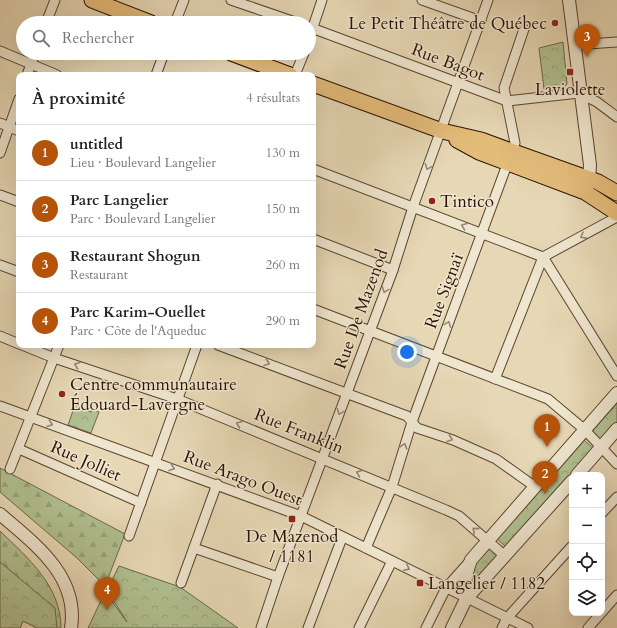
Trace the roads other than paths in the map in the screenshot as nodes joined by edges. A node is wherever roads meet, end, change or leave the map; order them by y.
1 (55, 0) edge
2 (92, 0) edge
3 (184, 0) edge
4 (231, 0) edge
5 (322, 0) edge
6 (422, 0) edge
7 (488, 0) edge
8 (569, 0) edge
9 (49, 16) edge
10 (133, 16) edge
11 (178, 16) edge
12 (278, 16) edge
13 (316, 16) edge
14 (481, 21) junction
15 (524, 29) dead end
16 (316, 30) edge
17 (617, 42) edge
18 (574, 46) junction
19 (0, 51) edge
20 (16, 58) edge
21 (19, 60) edge
22 (32, 60) edge
23 (161, 60) edge
24 (250, 60) edge
25 (301, 60) edge
26 (30, 65) junction
27 (28, 72) edge
28 (49, 72) edge
29 (157, 72) edge
30 (282, 72) edge
31 (296, 72) edge
32 (459, 83) junction
33 (316, 85) edge
34 (579, 93) junction
35 (507, 101) junction
36 (16, 108) edge
37 (617, 117) edge
38 (0, 123) edge
39 (10, 127) junction
40 (16, 130) edge
41 (442, 131) junction
42 (0, 153) edge
43 (509, 157) junction
44 (316, 170) edge
45 (587, 186) junction
46 (617, 193) edge
47 (0, 195) edge
48 (16, 201) edge
49 (413, 207) junction
50 (617, 214) edge
51 (617, 217) edge
52 (482, 233) junction
53 (316, 240) edge
54 (544, 257) junction
55 (0, 265) edge
56 (393, 270) junction
57 (16, 271) edge
58 (316, 310) edge
59 (370, 331) junction
60 (0, 336) edge
61 (16, 343) edge
62 (29, 348) edge
63 (58, 348) edge
64 (196, 348) edge
65 (226, 348) edge
66 (436, 357) junction
67 (54, 358) junction
68 (617, 376) edge
69 (495, 379) junction
70 (347, 393) junction
71 (617, 393) edge
72 (178, 399) junction
73 (0, 406) edge
74 (31, 418) junction
75 (412, 422) junction
76 (617, 429) edge
77 (585, 430) junction
78 (601, 448) junction
79 (19, 449) junction
80 (322, 457) junction
81 (155, 462) junction
82 (617, 464) edge
83 (10, 469) dead end
84 (580, 472) edge
85 (569, 483) edge
86 (217, 484) junction
87 (534, 486) junction
88 (392, 487) junction
89 (617, 497) edge
90 (141, 503) junction
91 (605, 510) edge
92 (0, 514) edge
93 (301, 516) junction
94 (128, 536) dead end
95 (342, 538) junction
96 (488, 541) junction
97 (194, 548) junction
98 (366, 548) junction
99 (569, 549) edge
100 (504, 556) junction
101 (471, 560) junction
102 (392, 561) junction
103 (278, 577) junction
104 (181, 583) dead end
105 (446, 588) junction
106 (617, 595) edge
107 (466, 599) junction
108 (605, 609) edge
109 (599, 616) edge
110 (507, 618) junction
111 (72, 622) edge
112 (261, 628) edge
113 (308, 628) edge
114 (359, 628) edge
115 (426, 628) edge
116 (452, 628) edge
117 (502, 628) edge
118 (528, 628) edge
119 (588, 628) edge

1 - 9 street
2 - 10 main road
3 - 11 street
4 - 12 street
5 - 13 street
6 - 14 street
7 - 14 street, Rue De Mazenod
8 - 18 street
14 - 32 street, Rue De Mazenod
15 - 35 street, Rue Signaï
16 - 32 street, Rue Bagot
17 - 18 street
18 - 34 street
19 - 20 street
21 - 26 street
22 - 26 street
23 - 29 street
24 - 30 main road
25 - 31 street
26 - 27 street
26 - 28 street
32 - 35 street, Rue Bagot
32 - 41 street, Rue De Mazenod
33 - 41 main road
34 - 35 street, Rue Bagot
34 - 37 street
34 - 45 street
35 - 43 street, Rue Signaï
36 - 39 street
38 - 39 street
39 - 40 street
39 - 42 street
41 - 43 main road
41 -> 49 street, Rue De Mazenod
43 - 45 main road
43 - 52 street, Rue Signaï
44 - 49 street
45 - 46 main road
45 - 50 main road
47 - 48 street
52 -> 49 street
49 - 56 street, Rue De Mazenod
51 -> 54 street
52 - 54 street
66 -> 52 street, Rue Signaï
53 - 56 street
54 - 68 street
54 - 69 street
55 - 57 street
56 -> 59 street, Rue De Mazenod
58 - 59 street
59 - 66 street
59 - 70 street, Rue De Mazenod
60 - 61 street
62 - 67 street, Rue Franklin
63 - 67 street
64 - 72 street
65 -> 70 street
66 - 69 street
66 - 75 street, Rue Signaï
72 -> 67 street, Rue Franklin
67 - 74 street
69 - 77 street
70 - 75 street
70 -> 80 street, Rue De Mazenod
71 - 77 street
80 -> 72 street, Rue Franklin
72 - 81 street
73 - 74 street, Rue Arago Ouest
74 - 79 street
74 -> 81 street, Rue Arago Ouest
75 -> 87 street
88 -> 75 street, Rue Signaï
76 - 78 street
77 - 78 street
77 - 87 street
78 - 82 street
78 - 84 street
79 - 83 street
79 - 90 street, Rue Jolliet
88 -> 80 street, Rue Franklin
80 - 93 street, Rue De Mazenod
81 -> 86 street, Rue Arago Ouest
81 - 90 street
85 - 100 street
86 - 93 street, Rue Arago Ouest
86 - 97 street
87 - 96 street
96 -> 88 street, Rue Franklin
88 - 98 street, Rue Signaï
89 - 91 street
90 - 94 street
92 - 111 street
93 - 95 street, Rue Arago Ouest
93 - 103 street, Rue De Mazenod
95 - 98 street, Rue Arago Ouest
95 - 113 street
96 - 100 street, Rue Franklin
96 - 101 street
97 - 103 street
97 - 104 street
98 - 102 street, Rue Arago Ouest
99 - 110 street
100 - 107 street
101 - 105 street
101 - 107 street
102 -> 105 street, Rue Arago Ouest
102 - 114 street
103 - 112 street, Rue De Mazenod
105 - 107 street, Rue Arago Ouest
105 - 115 street
106 - 108 street
107 - 110 street, Rue Arago Ouest
107 - 116 street
109 - 119 street
110 - 117 street
110 - 118 street, Rue Arago Ouest

